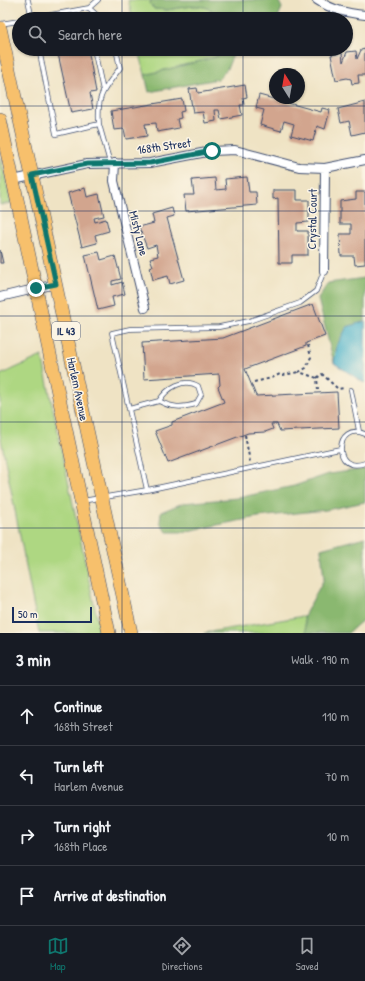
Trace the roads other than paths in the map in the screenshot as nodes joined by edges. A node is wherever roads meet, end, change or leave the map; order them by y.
1 (28, 0) edge
2 (98, 0) edge
3 (317, 0) edge
4 (89, 8) junction
5 (30, 12) edge
6 (68, 12) edge
7 (93, 12) edge
8 (343, 12) edge
9 (353, 13) edge
10 (365, 15) edge
11 (12, 22) edge
12 (0, 24) edge
13 (0, 28) edge
14 (40, 56) edge
15 (96, 56) edge
16 (117, 56) edge
17 (103, 91) junction
18 (0, 119) edge
19 (100, 124) junction
20 (365, 160) edge
21 (112, 163) junction
22 (325, 168) junction
23 (32, 175) junction
24 (13, 180) junction
25 (324, 271) joint
26 (56, 284) junction
27 (36, 288) junction
28 (0, 296) edge
29 (145, 308) dead end
30 (351, 390) dead end
31 (159, 401) junction
32 (129, 409) junction
33 (358, 432) junction
34 (365, 434) edge
35 (340, 449) junction
36 (365, 463) edge
37 (147, 490) junction
38 (102, 498) junction
39 (81, 501) junction
40 (109, 633) edge
41 (131, 633) edge

1 - 5 lane
2 - 4 lane
3 - 8 street
4 - 6 lane
4 - 7 lane
9 - 10 street
11 - 12 lane
13 - 23 main road, Harlem Avenue / IL 43
14 - 19 lane
15 - 17 lane
16 - 17 lane
17 - 19 lane
18 - 24 main road, Harlem Avenue / IL 43
19 - 21 lane
20 - 22 street, 168th Street
21 - 22 street, 168th Street
21 - 23 street, 168th Street
21 - 29 street, Misty Lane
22 - 25 street, Crystal Court
23 - 24 street, 168th Street
23 - 26 main road, Harlem Avenue / IL 43
24 - 27 main road, Harlem Avenue / IL 43
25 - 32 lane
26 - 27 street
26 - 38 main road, Harlem Avenue / IL 43
27 - 28 street
27 - 39 main road, Harlem Avenue / IL 43
30 - 33 lane
31 - 31 lane
31 - 32 lane
32 - 37 lane
33 - 34 lane
33 - 35 lane
35 - 36 lane
35 - 37 lane
37 - 38 lane
38 - 39 lane
38 - 41 main road, Harlem Avenue / IL 43
39 - 40 main road, Harlem Avenue / IL 43

